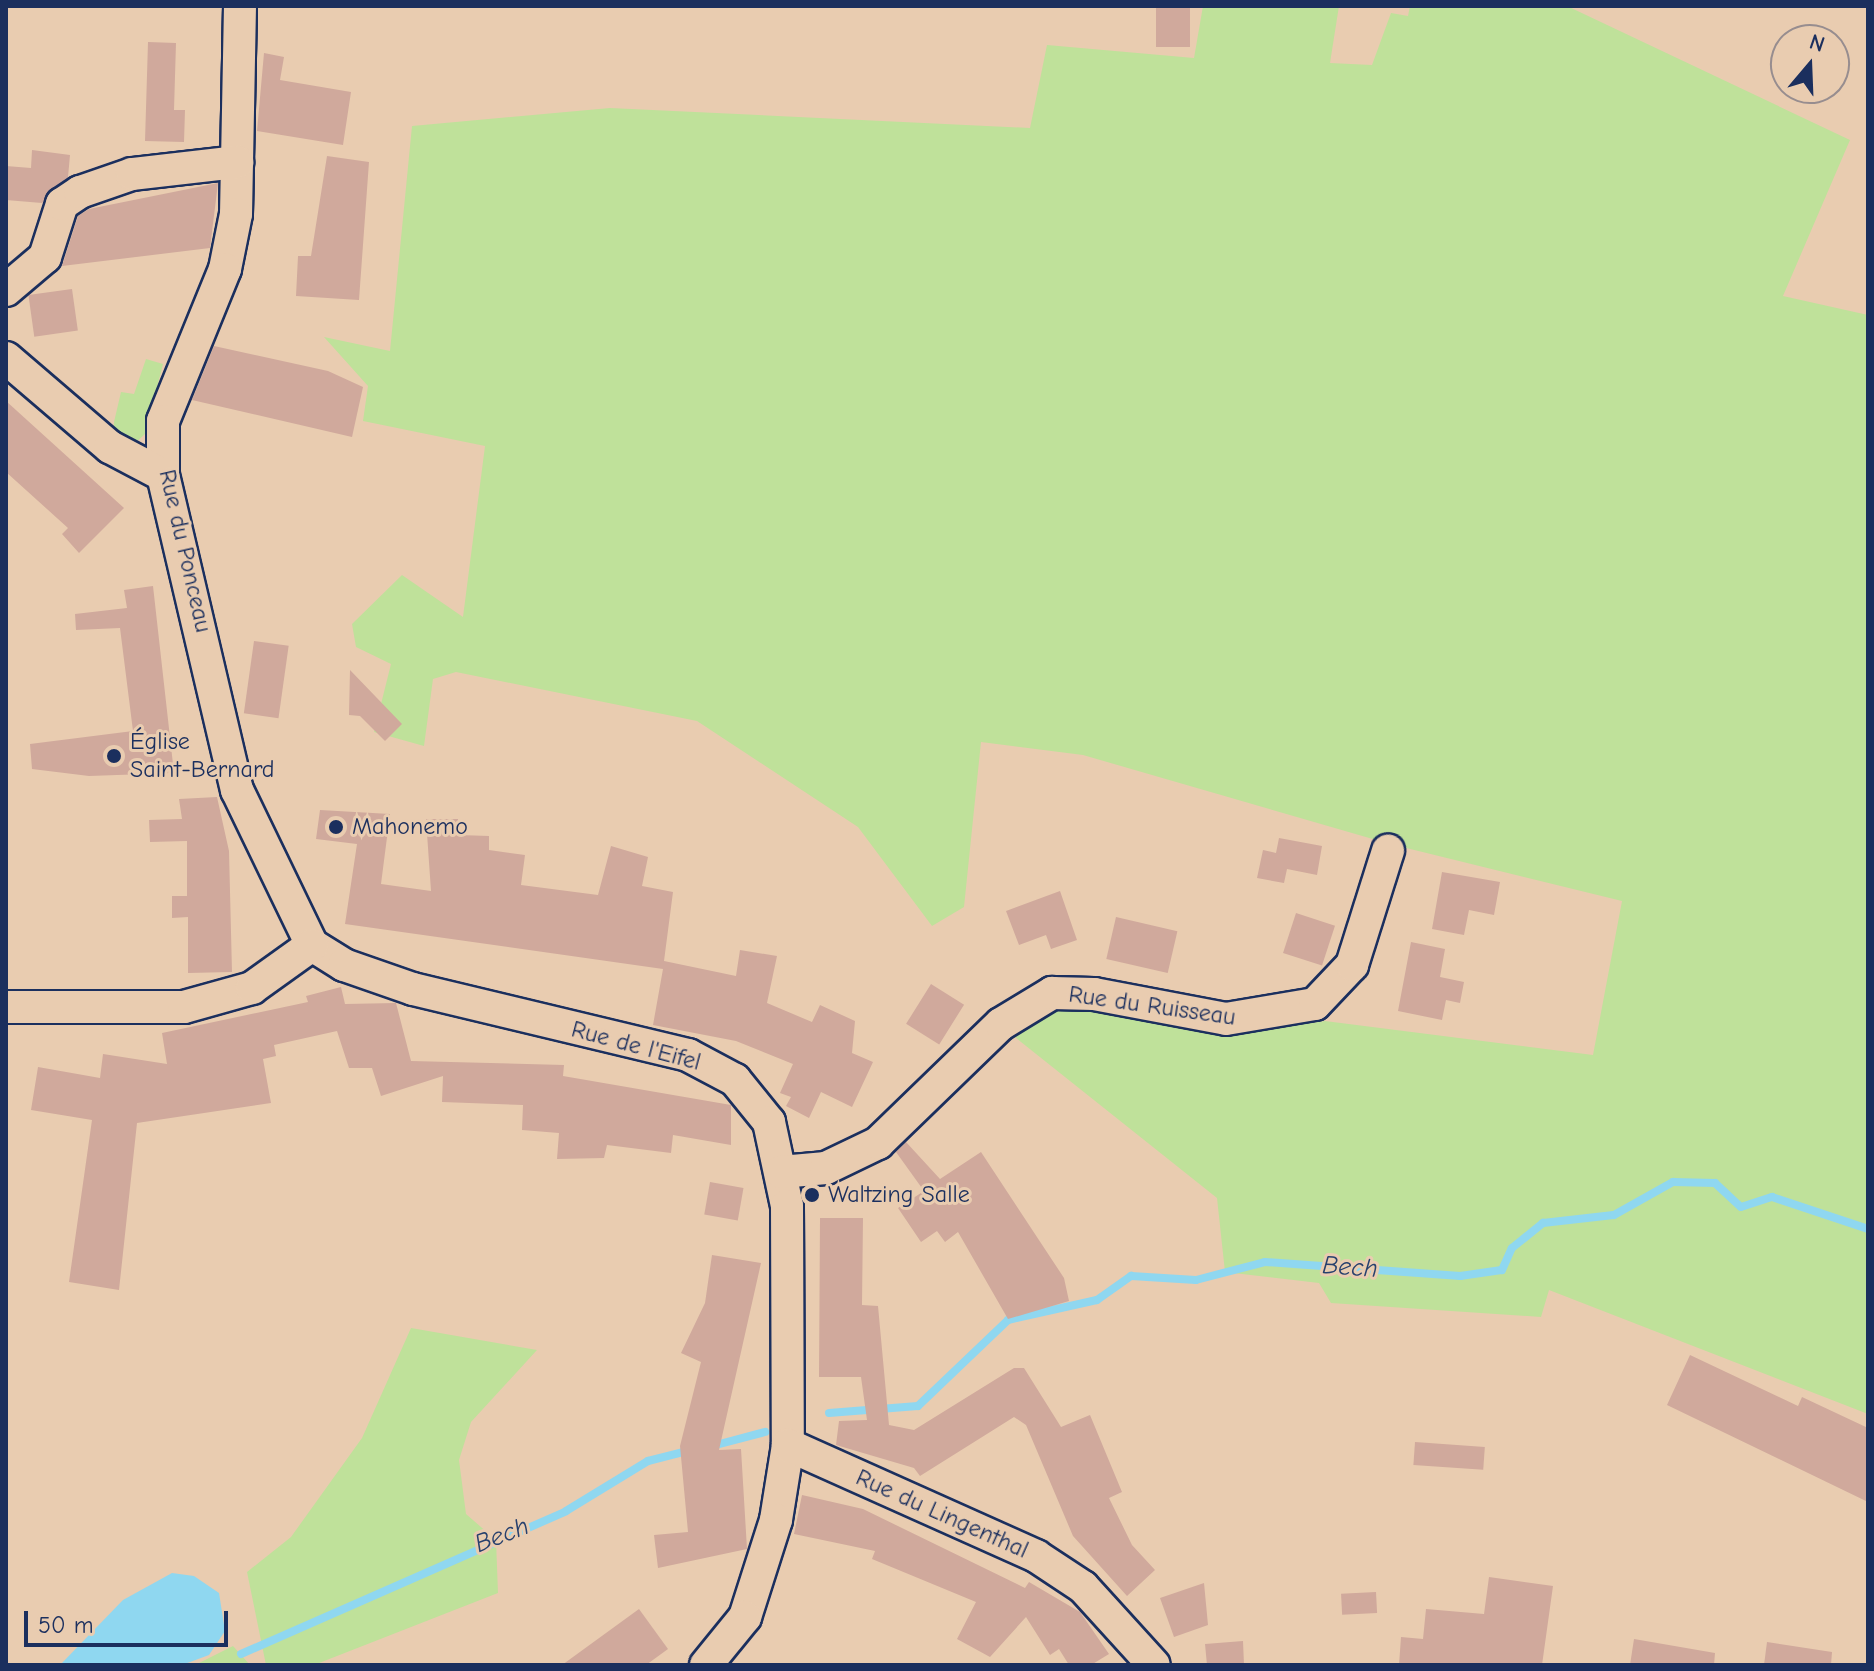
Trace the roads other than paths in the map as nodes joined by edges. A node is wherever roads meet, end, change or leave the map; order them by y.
1 (240, 6) edge
2 (237, 162) junction
3 (6, 290) edge
4 (6, 358) edge
5 (163, 475) junction
6 (1388, 851) dead end
7 (312, 945) junction
8 (6, 1007) edge
9 (781, 1172) junction
10 (788, 1445) junction
11 (706, 1665) edge
12 (1154, 1665) edge

1 - 2 street, Rue du Ponceau
2 - 3 street
2 - 5 street, Rue du Ponceau
4 - 5 street
5 - 7 street, Rue du Ponceau
6 - 9 street, Rue du Ruisseau
7 - 8 street
7 - 9 street, Rue de l'Eifel
9 - 10 street, Rue de l'Eifel
10 - 11 street, Rue de l'Eifel
10 - 12 street, Rue du Lingenthal

